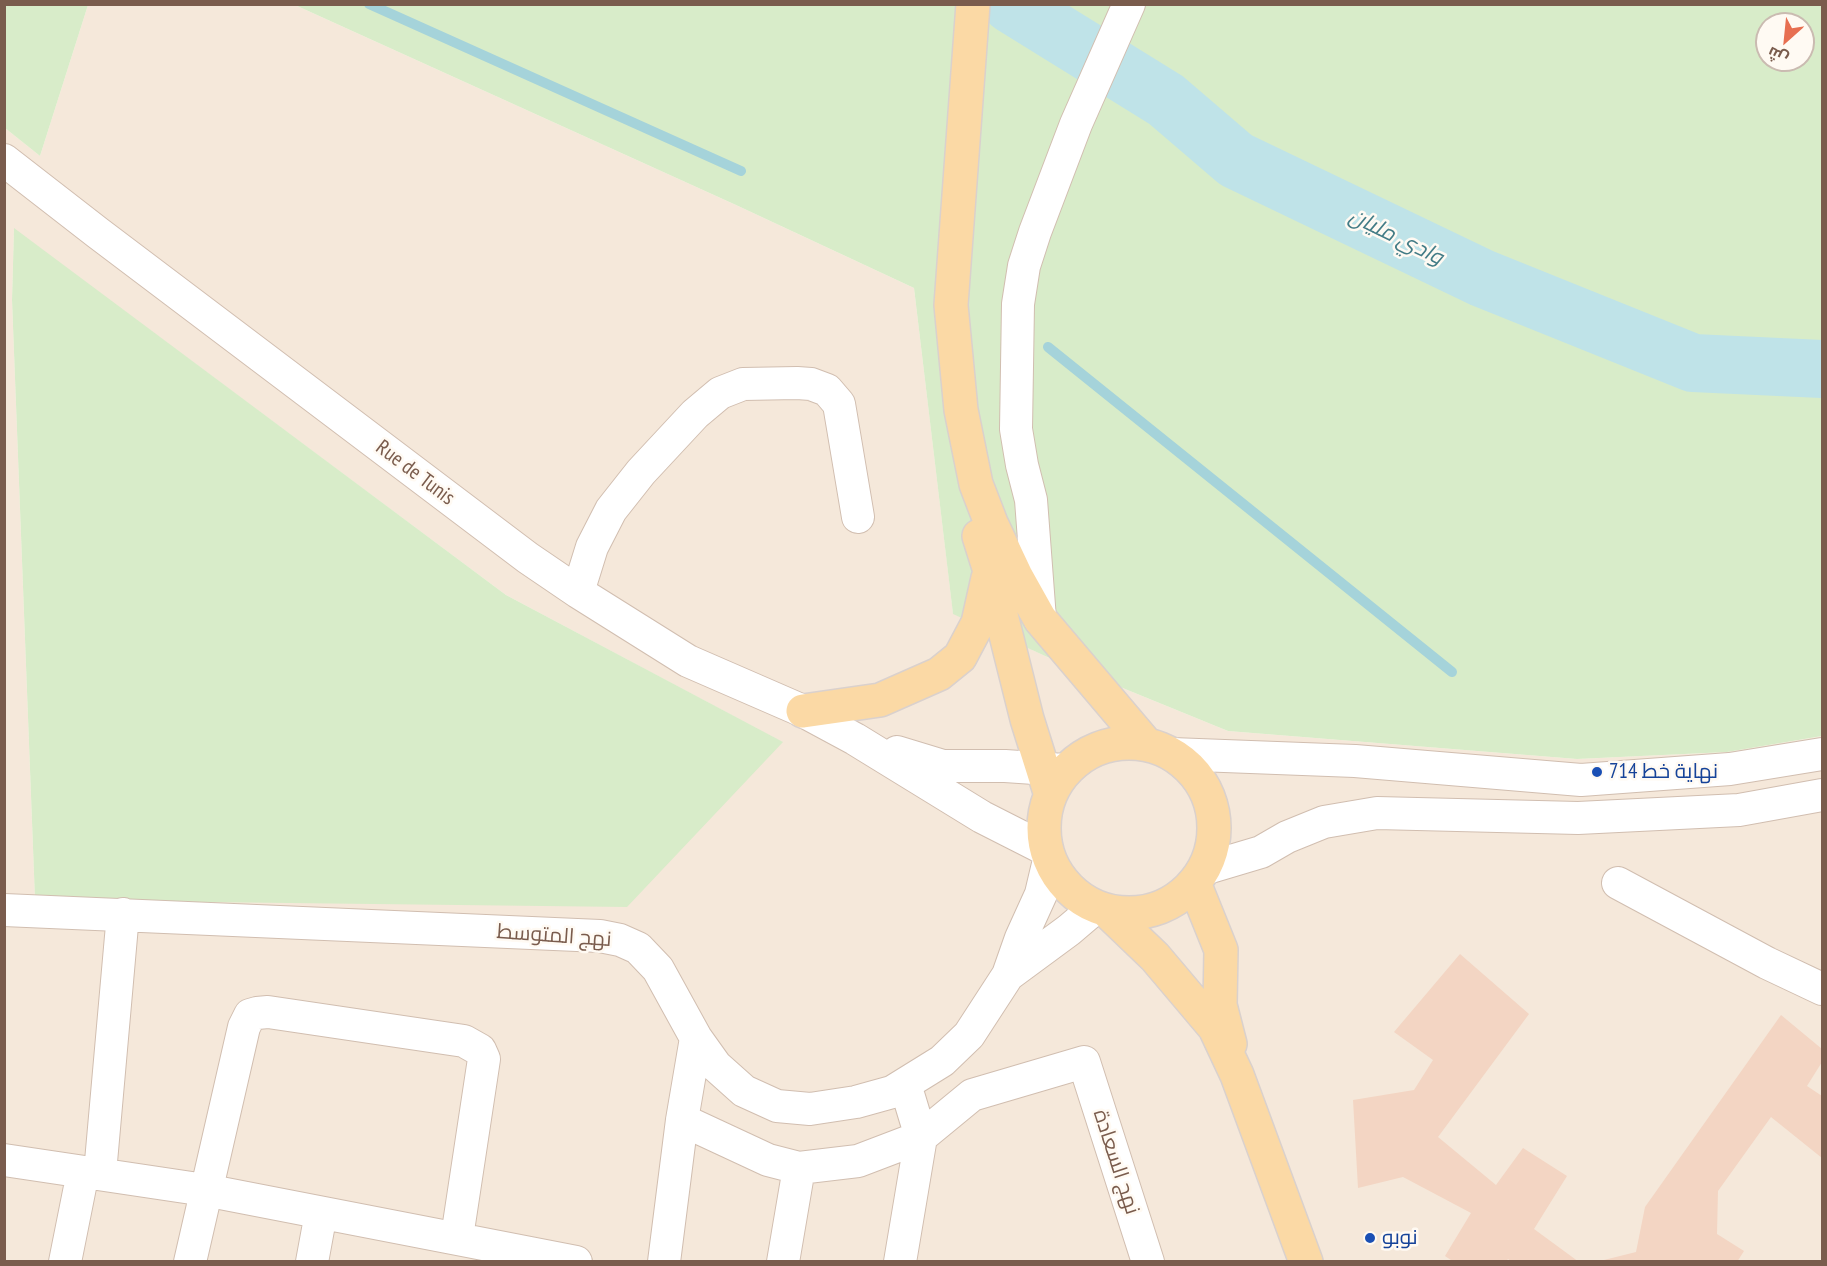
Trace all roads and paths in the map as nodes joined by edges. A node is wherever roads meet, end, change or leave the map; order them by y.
1 (973, 4) edge
2 (1129, 4) edge
3 (4, 160) edge
4 (976, 484) junction
5 (858, 517) dead end
6 (990, 571) junction
7 (578, 592) junction
8 (1041, 619) junction
9 (803, 711) junction
10 (855, 739) junction
11 (1159, 749) junction
12 (1822, 754) edge
13 (1053, 777) junction
14 (1822, 795) edge
15 (1047, 854) junction
16 (1199, 876) junction
17 (1617, 883) dead end
18 (1101, 909) junction
19 (4, 910) edge
20 (123, 914) junction
21 (1008, 975) junction
22 (1822, 989) edge
23 (696, 1038) junction
24 (1237, 1075) junction
25 (905, 1084) junction
26 (682, 1120) junction
27 (921, 1137) junction
28 (4, 1160) edge
29 (799, 1168) junction
30 (92, 1172) junction
31 (205, 1190) junction
32 (321, 1212) junction
33 (458, 1237) junction
34 (65, 1262) edge
35 (190, 1262) edge
36 (312, 1262) edge
37 (576, 1262) edge
38 (664, 1262) edge
39 (783, 1262) edge
40 (900, 1262) edge
41 (1148, 1262) edge
42 (1306, 1262) edge

1 - 4 main road
2 - 8 street
3 - 7 street, Rue de Tunis
4 - 6 main road
4 - 8 main road
5 - 7 street
6 - 9 main road
6 - 13 main road
7 - 9 street, Rue de Tunis
8 - 11 main road
9 - 10 street, Rue de Tunis
10 - 13 street
10 - 15 street
11 - 12 street
11 - 13 main road
11 - 16 main road
13 - 15 main road
14 - 16 street
15 - 18 main road
15 - 21 street
16 - 18 main road
16 - 24 main road
17 - 22 street
18 - 21 street
18 - 24 main road
19 - 20 street, نهج المتوسط
20 - 23 street, نهج المتوسط
20 - 30 street
21 - 25 street, نهج المتوسط
23 - 25 street, نهج المتوسط
23 - 26 street
24 - 42 main road
25 - 27 street
26 - 29 street
26 - 38 street
27 - 29 street
27 - 40 street
27 - 41 street, نهج السعادة
28 - 30 street
29 - 39 street
30 - 31 street
30 - 34 street
31 - 32 street
31 - 33 street
31 - 35 street
32 - 33 street
32 - 36 street
33 - 37 street

